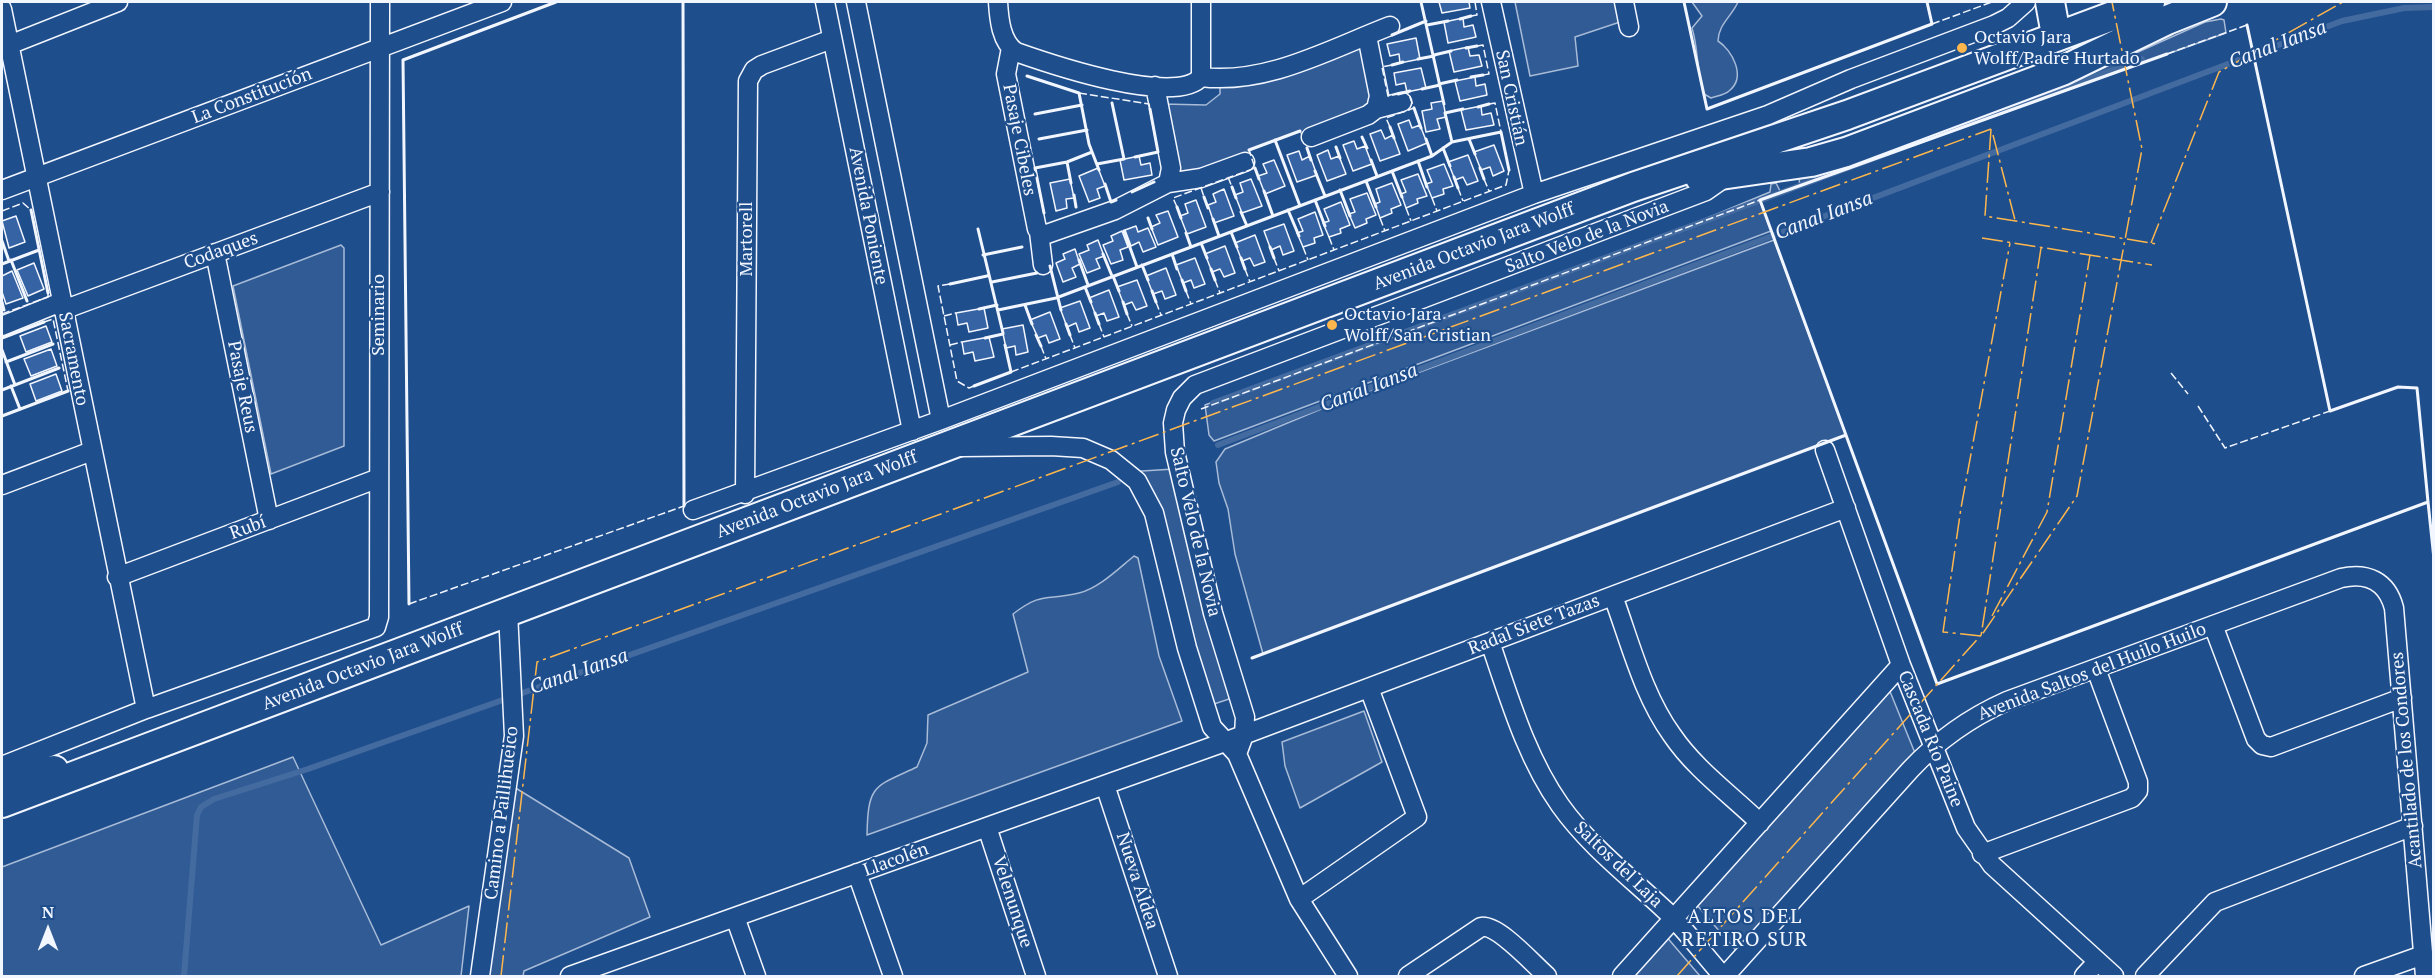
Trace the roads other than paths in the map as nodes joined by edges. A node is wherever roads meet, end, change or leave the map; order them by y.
1 (118, 2) edge
2 (380, 2) edge
3 (502, 2) edge
4 (825, 2) edge
5 (856, 2) edge
6 (998, 2) edge
7 (1200, 2) edge
8 (1491, 2) edge
9 (1624, 2) edge
10 (2026, 2) edge
11 (2050, 2) edge
12 (2212, 2) edge
13 (2160, 8) edge
14 (2, 9) edge
15 (2122, 17) edge
16 (1390, 26) dead end
17 (1629, 27) dead end
18 (2056, 35) junction
19 (1366, 36) junction
20 (832, 39) junction
21 (9, 45) junction
22 (380, 47) junction
23 (1011, 48) junction
24 (1201, 76) junction
25 (1155, 86) junction
26 (1402, 102) dead end
27 (1376, 109) junction
28 (1311, 137) dead end
29 (1245, 162) dead end
30 (1731, 174) junction
31 (36, 177) junction
32 (1168, 183) junction
33 (1633, 188) junction
34 (2, 190) edge
35 (380, 192) junction
36 (1534, 194) junction
37 (1039, 232) junction
38 (215, 253) junction
39 (1043, 265) dead end
40 (62, 306) junction
41 (2, 326) edge
42 (912, 430) junction
43 (941, 434) junction
44 (1825, 450) dead end
45 (92, 451) junction
46 (379, 478) junction
47 (2, 485) edge
48 (745, 494) junction
49 (1846, 508) junction
50 (693, 510) dead end
51 (269, 520) junction
52 (117, 577) junction
53 (2380, 584) joint
54 (1613, 596) junction
55 (508, 612) junction
56 (2213, 625) junction
57 (376, 627) joint
58 (1490, 642) junction
59 (1901, 665) junction
60 (2096, 669) junction
61 (1369, 688) junction
62 (2402, 698) junction
63 (146, 710) junction
64 (1244, 735) junction
65 (1228, 746) junction
66 (1934, 746) junction
67 (124, 758) junction
68 (2, 766) edge
69 (2, 779) edge
70 (1105, 785) junction
71 (2, 803) edge
72 (1760, 823) junction
73 (2413, 826) junction
74 (987, 827) junction
75 (1982, 854) junction
76 (857, 873) junction
77 (1299, 899) junction
78 (735, 917) junction
79 (1674, 918) junction
80 (2423, 954) junction
81 (2097, 962) junction
82 (619, 968) edge
83 (480, 976) edge
84 (570, 976) edge
85 (756, 976) edge
86 (893, 976) edge
87 (1036, 976) edge
88 (1168, 976) edge
89 (1348, 976) edge
90 (1408, 976) edge
91 (1547, 976) edge
92 (1622, 976) edge
93 (1724, 976) edge
94 (2084, 976) edge
95 (2114, 976) edge
96 (2145, 976) edge
97 (2364, 976) edge
98 (2425, 976) edge

1 - 21 street
2 - 22 street, Seminario
3 - 22 street, La Constitución
4 - 20 street, Avenida Poniente
5 - 43 street, Avenida Poniente
6 - 23 street, Pasaje Cibeles
7 - 24 street
8 - 36 street, San Cristián
9 - 17 street
10 - 36 street, Avenida Octavio Jara Wolff
11 - 18 main road
12 - 13 main road
13 - 15 main road
14 - 21 street, Sacramento
15 - 18 main road, Avenida Octavio Jara Wolff
15 - 30 main road, Avenida Octavio Jara Wolff
16 - 19 street
18 - 33 main road, Avenida Octavio Jara Wolff
19 - 24 street
19 - 27 street
20 - 42 street, Avenida Poniente
20 - 48 street, Martorell
21 - 31 street, Sacramento
22 - 31 street, La Constitución
22 - 35 street, Seminario
23 - 25 street
23 - 37 street, Pasaje Cibeles
24 - 25 street
25 - 32 street
26 - 27 street
27 - 28 street
29 - 32 street
30 - 33 main road, Avenida Octavio Jara Wolff
30 - 64 street, Salto Velo de la Novia
31 - 34 street, La Constitución
31 - 40 street, Sacramento
32 - 37 street
33 - 43 main road, Avenida Octavio Jara Wolff
35 - 38 street, Codaques
35 - 46 street, Seminario
36 - 43 street, Avenida Octavio Jara Wolff
37 - 39 street, Pasaje Cibeles
38 - 40 street, Codaques
38 - 51 street, Pasaje Reus
40 - 41 street, Codaques
40 - 45 street, Sacramento
42 - 43 street, Avenida Octavio Jara Wolff
42 - 48 street, Avenida Octavio Jara Wolff
43 - 55 main road, Avenida Octavio Jara Wolff
43 - 65 street, Salto Velo de la Novia
44 - 49 street, Cascada Río Paine
45 - 47 street
45 - 52 street, Sacramento
46 - 51 street, Rubí
46 - 57 street, Seminario
48 - 50 street, Avenida Octavio Jara Wolff
49 - 54 street, Radal Siete Tazas
49 - 59 street, Cascada Río Paine
51 - 52 street, Rubí
52 - 63 street, Sacramento
53 - 56 street, Avenida Saltos del Huilo Huilo
53 - 62 street, Acantilado de los Condores
54 - 58 street, Radal Siete Tazas
54 - 72 street
55 - 67 main road, Avenida Octavio Jara Wolff
55 - 83 street, Camino a Paillihueico
56 - 60 street, Avenida Saltos del Huilo Huilo
56 - 62 street
57 - 63 street, Avenida Octavio Jara Wolff
58 - 61 street, Radal Siete Tazas
58 - 79 street, Saltos del Laja
59 - 66 street, Cascada Río Paine
59 - 72 street
60 - 66 street, Avenida Saltos del Huilo Huilo
60 - 75 street
61 - 64 street, Radal Siete Tazas
61 - 77 street
62 - 73 street, Acantilado de los Condores
63 - 68 street, Avenida Octavio Jara Wolff
64 - 65 street, Salto Velo de la Novia
65 - 70 street, Llacolén
65 - 77 street, Salto Velo de la Novia
66 - 75 street, Cascada Río Paine
66 - 93 street, Avenida Saltos del Huilo Huilo
67 - 69 main road
67 - 71 main road, Avenida Octavio Jara Wolff
70 - 74 street, Llacolén
70 - 88 street, Nueva Aldea
72 - 79 street
73 - 80 street, Acantilado de los Condores
73 - 96 street
74 - 76 street, Llacolén
74 - 87 street, Velenunque
75 - 81 street, Cascada Río Paine
76 - 78 street, Llacolén
76 - 86 street
77 - 89 street, Salto Velo de la Novia
78 - 82 street, Llacolén
78 - 85 street
79 - 92 street
79 - 93 street, Saltos del Laja
80 - 97 street
80 - 98 street, Acantilado de los Condores
81 - 94 street
81 - 95 street, Cascada Río Paine
82 - 84 street, Llacolén
90 - 91 street

